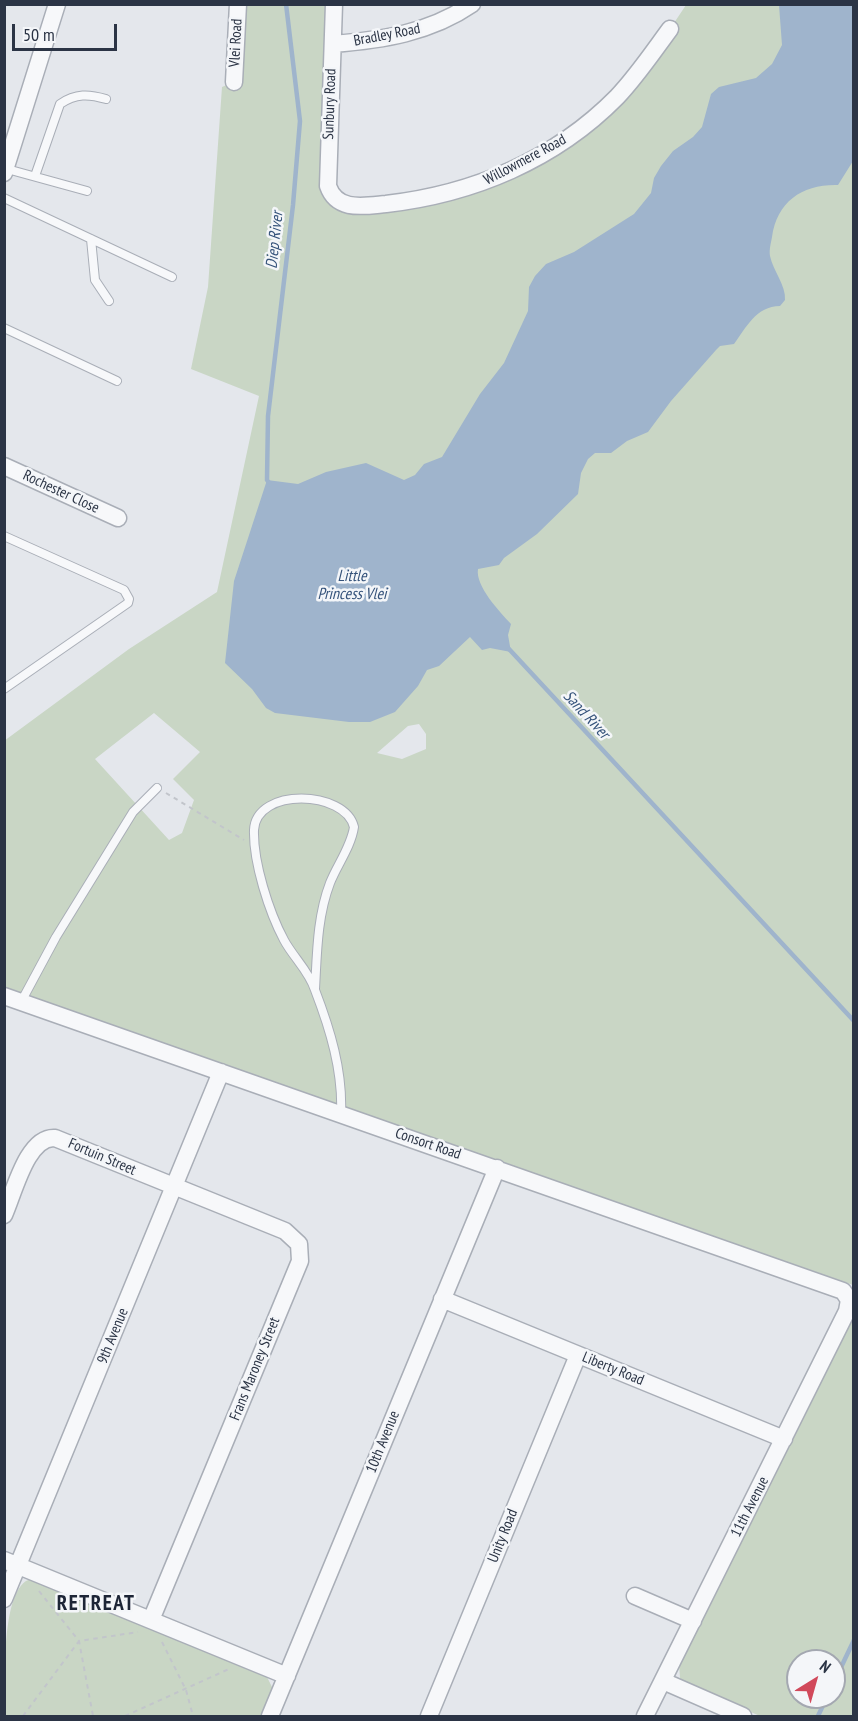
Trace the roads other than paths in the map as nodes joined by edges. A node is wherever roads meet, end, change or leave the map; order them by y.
1 (57, 4) edge
2 (238, 4) edge
3 (334, 4) edge
4 (472, 4) edge
5 (670, 29) dead end
6 (333, 44) junction
7 (234, 82) dead end
8 (106, 99) dead end
9 (6, 171) edge
10 (34, 176) junction
11 (87, 191) dead end
12 (4, 198) edge
13 (336, 200) joint
14 (91, 239) junction
15 (172, 277) dead end
16 (109, 301) dead end
17 (4, 328) edge
18 (117, 381) dead end
19 (4, 466) edge
20 (118, 518) dead end
21 (4, 536) edge
22 (4, 689) edge
23 (157, 788) road end
24 (315, 989) junction
25 (4, 996) edge
26 (21, 1002) junction
27 (221, 1072) junction
28 (341, 1114) junction
29 (497, 1168) junction
30 (174, 1187) junction
31 (4, 1215) edge
32 (848, 1297) joint
33 (442, 1299) junction
34 (578, 1355) junction
35 (784, 1439) junction
36 (11, 1563) edge
37 (635, 1596) dead end
38 (4, 1599) edge
39 (152, 1620) junction
40 (693, 1621) junction
41 (287, 1676) junction
42 (663, 1681) junction
43 (270, 1716) edge
44 (429, 1716) edge
45 (645, 1716) edge
46 (743, 1716) edge

1 - 9 street
2 - 7 street, Vlei Road
3 - 6 street, Sunbury Road
4 - 6 street, Bradley Road
5 - 13 street, Willowmere Road
6 - 13 street, Sunbury Road
8 - 10 lane
9 - 10 lane
10 - 11 lane
12 - 14 lane
14 - 15 lane
14 - 16 lane
17 - 18 lane
19 - 20 street, Rochester Close
21 - 22 lane
23 - 26 lane
24 - 24 lane
24 - 28 lane
25 - 26 street, Consort Road
26 - 27 street, Consort Road
27 - 28 street, Consort Road
27 - 30 street, 9th Avenue
28 - 29 street, Consort Road
29 - 32 street, Consort Road
29 - 33 street, 10th Avenue
30 - 31 street, Fortuin Street
30 - 36 street, 9th Avenue
30 - 39 street, Frans Maroney Street
32 - 35 street, 11th Avenue
33 - 34 street, Liberty Road
33 - 41 street, 10th Avenue
34 - 35 street, Liberty Road
34 - 44 street, Unity Road
35 - 40 street, 11th Avenue
36 - 38 street, 9th Avenue
36 - 39 street
37 - 40 street
39 - 41 street
40 - 42 street, 11th Avenue
41 - 43 street, 10th Avenue
42 - 45 street, 11th Avenue
42 - 46 street

